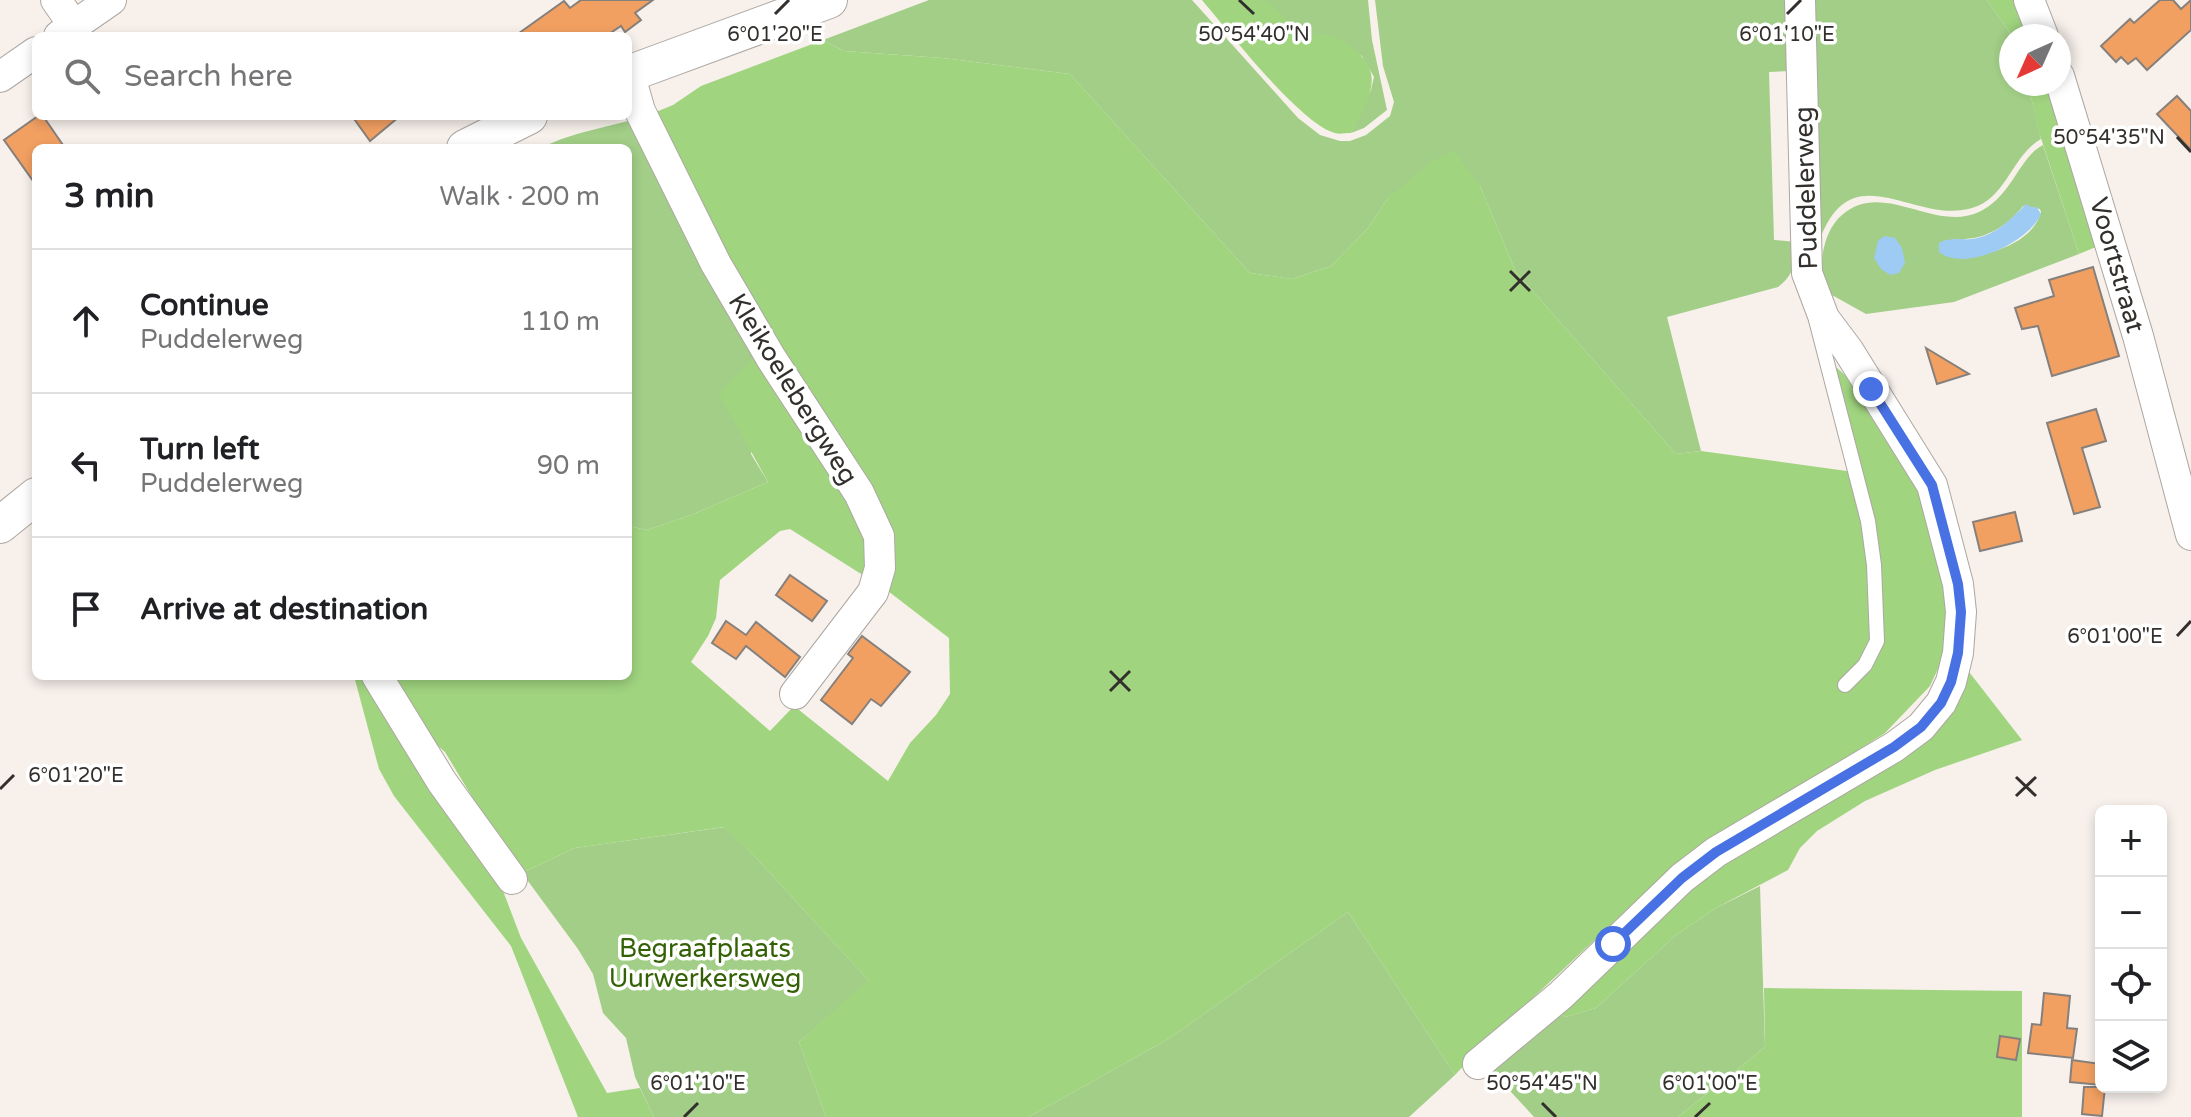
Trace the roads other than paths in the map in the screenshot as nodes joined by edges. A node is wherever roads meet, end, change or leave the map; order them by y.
1 (56, 0) edge
2 (111, 0) edge
3 (1800, 0) edge
4 (2029, 0) edge
5 (813, 2) edge
6 (2038, 24) edge
7 (66, 31) edge
8 (32, 55) edge
9 (632, 72) edge
10 (0, 77) edge
11 (632, 86) edge
12 (2065, 96) edge
13 (521, 120) edge
14 (473, 144) edge
15 (1807, 273) junction
16 (32, 499) edge
17 (0, 525) edge
18 (2191, 535) edge
19 (379, 680) edge
20 (1845, 685) dead end
21 (795, 694) dead end
22 (512, 879) dead end
23 (1478, 1064) dead end

1 - 7 street
2 - 7 street
3 - 15 street, Puddelerweg
4 - 6 street
5 - 9 street
8 - 10 street
11 - 21 street, Kleikoelebergweg
12 - 18 street, Voortstraat
13 - 14 street
15 - 20 lane
15 - 23 street, Puddelerweg
16 - 17 street
19 - 22 street

